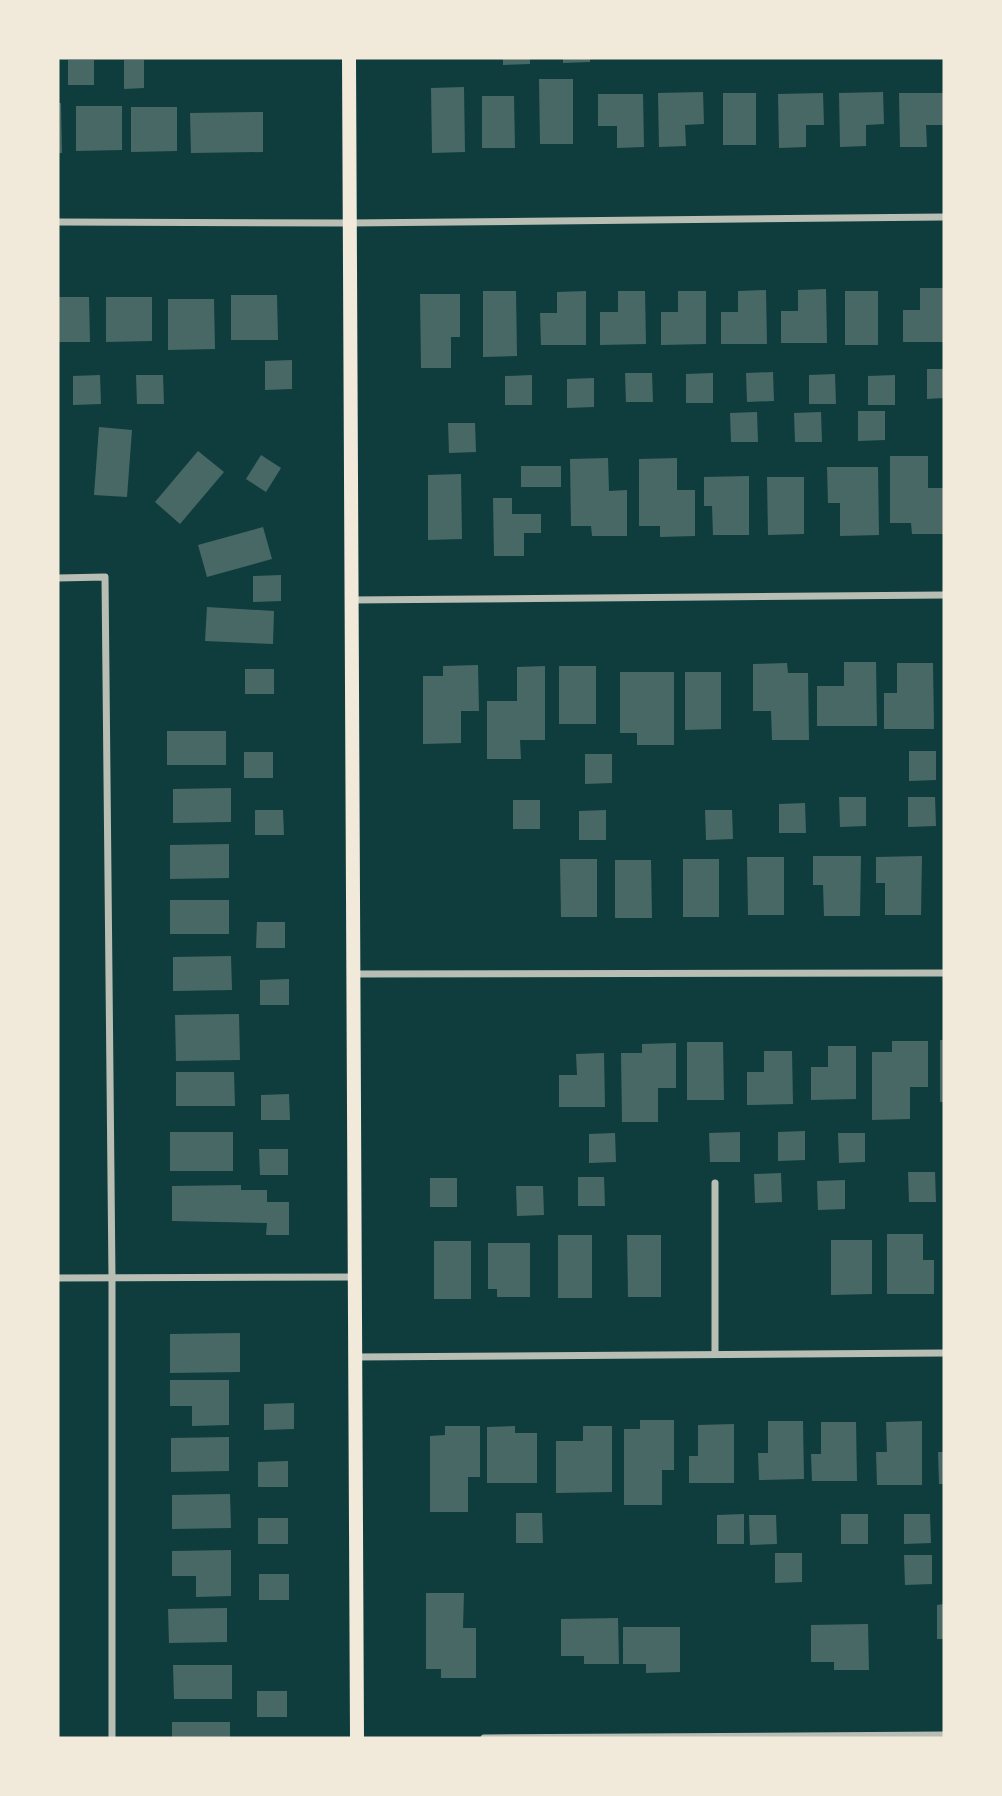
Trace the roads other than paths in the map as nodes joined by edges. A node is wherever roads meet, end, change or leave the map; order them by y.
1 (349, 58) edge
2 (944, 217) edge
3 (58, 222) edge
4 (349, 223) junction
5 (58, 578) edge
6 (944, 595) edge
7 (352, 600) junction
8 (944, 972) edge
9 (353, 974) junction
10 (715, 1183) dead end
11 (355, 1277) junction
12 (58, 1278) edge
13 (112, 1278) junction
14 (944, 1353) edge
15 (715, 1354) junction
16 (355, 1357) junction
17 (944, 1735) edge
18 (112, 1738) edge
19 (358, 1738) edge
20 (484, 1738) edge

1 - 4 main road
2 - 4 street
3 - 4 street
4 - 7 main road
5 - 13 street
6 - 7 street
7 - 9 main road
8 - 9 street
9 - 11 main road
10 - 15 street
11 - 13 street
11 - 16 main road
12 - 13 street
13 - 18 street
14 - 15 street
15 - 16 street
16 - 19 main road
17 - 20 street

